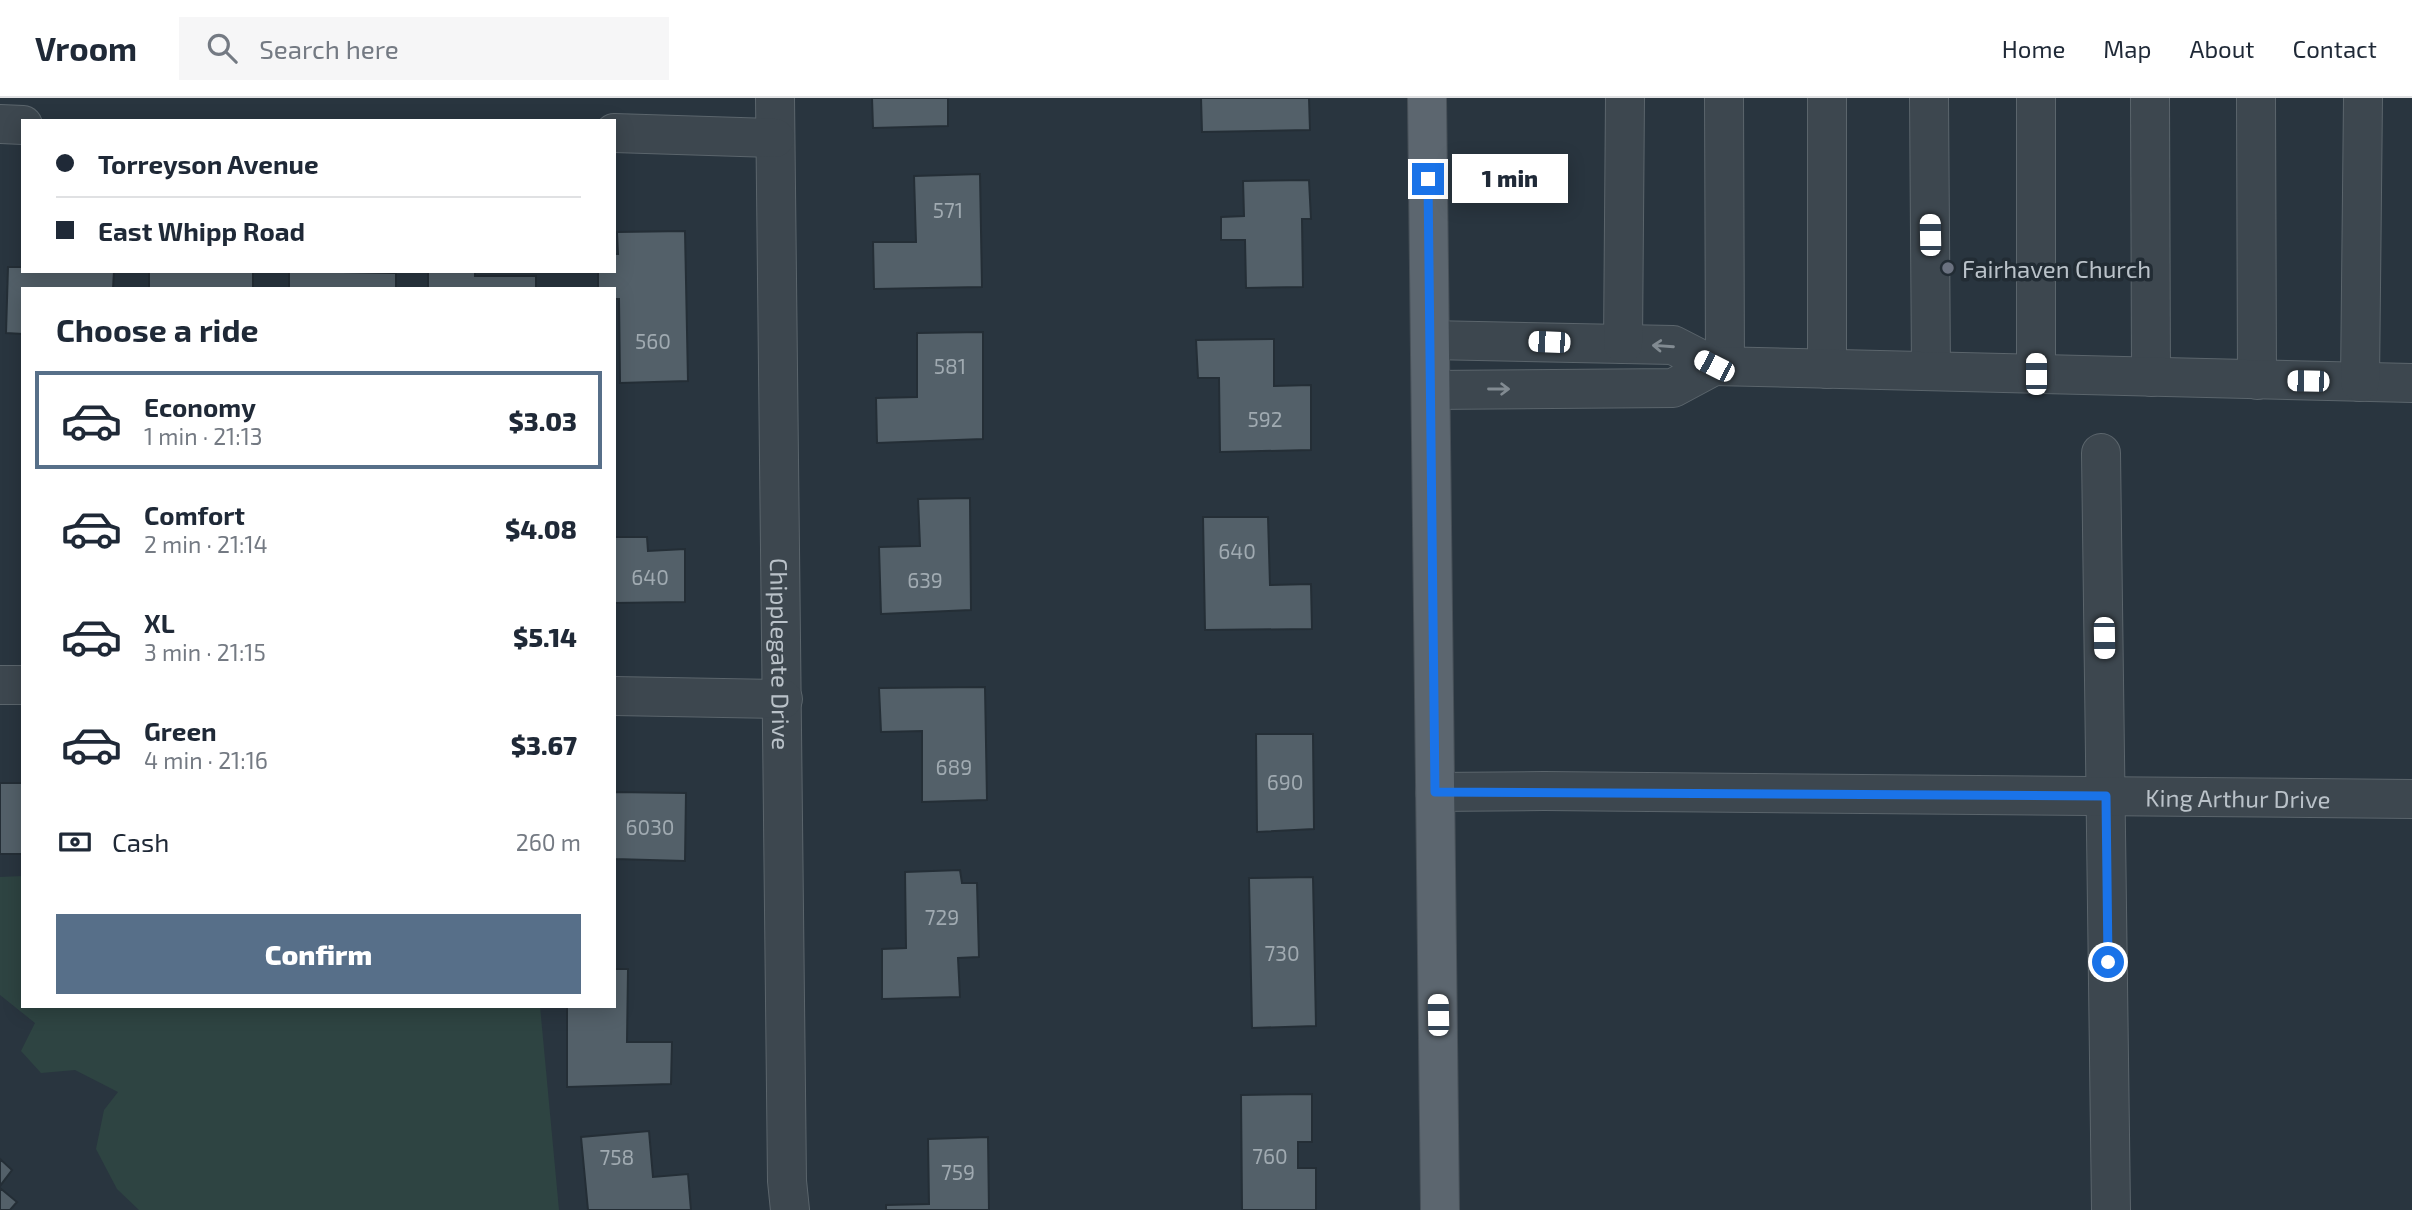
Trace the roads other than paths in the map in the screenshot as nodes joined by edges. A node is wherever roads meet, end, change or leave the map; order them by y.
1 (775, 98) edge
2 (1427, 98) edge
3 (1625, 98) edge
4 (1724, 98) edge
5 (1826, 98) edge
6 (1928, 98) edge
7 (2036, 98) edge
8 (2150, 98) edge
9 (2256, 98) edge
10 (2363, 98) edge
11 (0, 124) edge
12 (21, 125) edge
13 (616, 133) edge
14 (775, 138) junction
15 (1430, 340) junction
16 (1623, 344) junction
17 (1720, 366) junction
18 (1827, 369) junction
19 (1931, 371) junction
20 (2036, 374) junction
21 (2151, 377) junction
22 (2257, 380) junction
23 (2360, 382) junction
24 (2412, 383) edge
25 (1431, 390) junction
26 (2101, 453) dead end
27 (0, 685) edge
28 (21, 685) edge
29 (616, 695) edge
30 (783, 698) junction
31 (1435, 792) junction
32 (2106, 796) junction
33 (2412, 799) edge
34 (790, 1210) edge
35 (1440, 1210) edge
36 (2111, 1210) edge

1 - 14 street, Chipplegate Drive
2 - 15 main road
3 - 16 street
4 - 17 street
5 - 18 street
6 - 19 street
7 - 20 street
8 - 21 street
9 - 22 street
10 - 23 street
11 - 12 street
13 - 14 street
14 - 30 street, Chipplegate Drive
15 - 16 street
15 - 25 main road
17 -> 16 street
17 - 18 street
25 -> 17 street
18 - 19 street
19 - 20 street
20 - 21 street
21 - 22 street
22 - 23 street
23 - 24 street
25 - 31 main road
26 - 32 street
27 - 28 street
29 - 30 street
30 - 34 street, Chipplegate Drive
31 - 32 street, King Arthur Drive
31 - 35 main road
32 - 33 street, King Arthur Drive
32 - 36 street

